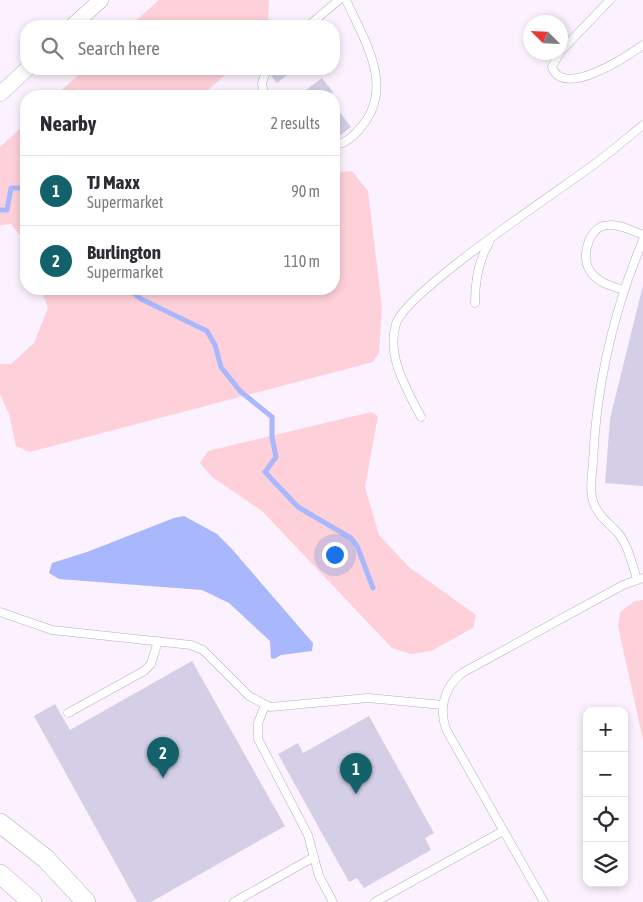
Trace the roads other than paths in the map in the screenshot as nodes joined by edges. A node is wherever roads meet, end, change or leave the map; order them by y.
1 (101, 0) edge
2 (339, 0) edge
3 (346, 0) edge
4 (610, 0) edge
5 (79, 20) edge
6 (315, 20) edge
7 (568, 44) edge
8 (643, 45) edge
9 (556, 60) edge
10 (20, 74) edge
11 (265, 75) edge
12 (1, 89) edge
13 (263, 90) edge
14 (643, 125) edge
15 (340, 143) edge
16 (643, 235) edge
17 (492, 238) junction
18 (643, 240) edge
19 (624, 290) junction
20 (474, 303) dead end
21 (421, 417) dead end
22 (640, 578) edge
23 (0, 612) edge
24 (158, 641) junction
25 (265, 705) junction
26 (443, 705) junction
27 (68, 713) dead end
28 (0, 823) edge
29 (503, 831) junction
30 (314, 857) junction
31 (0, 874) edge
32 (32, 902) edge
33 (86, 902) edge
34 (234, 902) edge
35 (334, 902) edge
36 (374, 902) edge
37 (544, 902) edge

1 - 5 street
2 - 6 lane
3 - 15 lane
4 - 7 lane
8 - 9 lane
10 - 12 street
11 - 13 lane
14 - 17 lane
16 - 19 lane
17 - 20 lane
17 - 21 lane
18 - 19 lane
19 - 22 lane
22 - 26 lane
23 - 24 lane
24 - 25 lane
24 - 27 lane
25 - 26 lane
25 - 30 lane
26 - 29 lane
28 - 33 street
29 - 36 lane
29 - 37 lane
30 - 34 lane
30 - 35 lane
31 - 32 street

